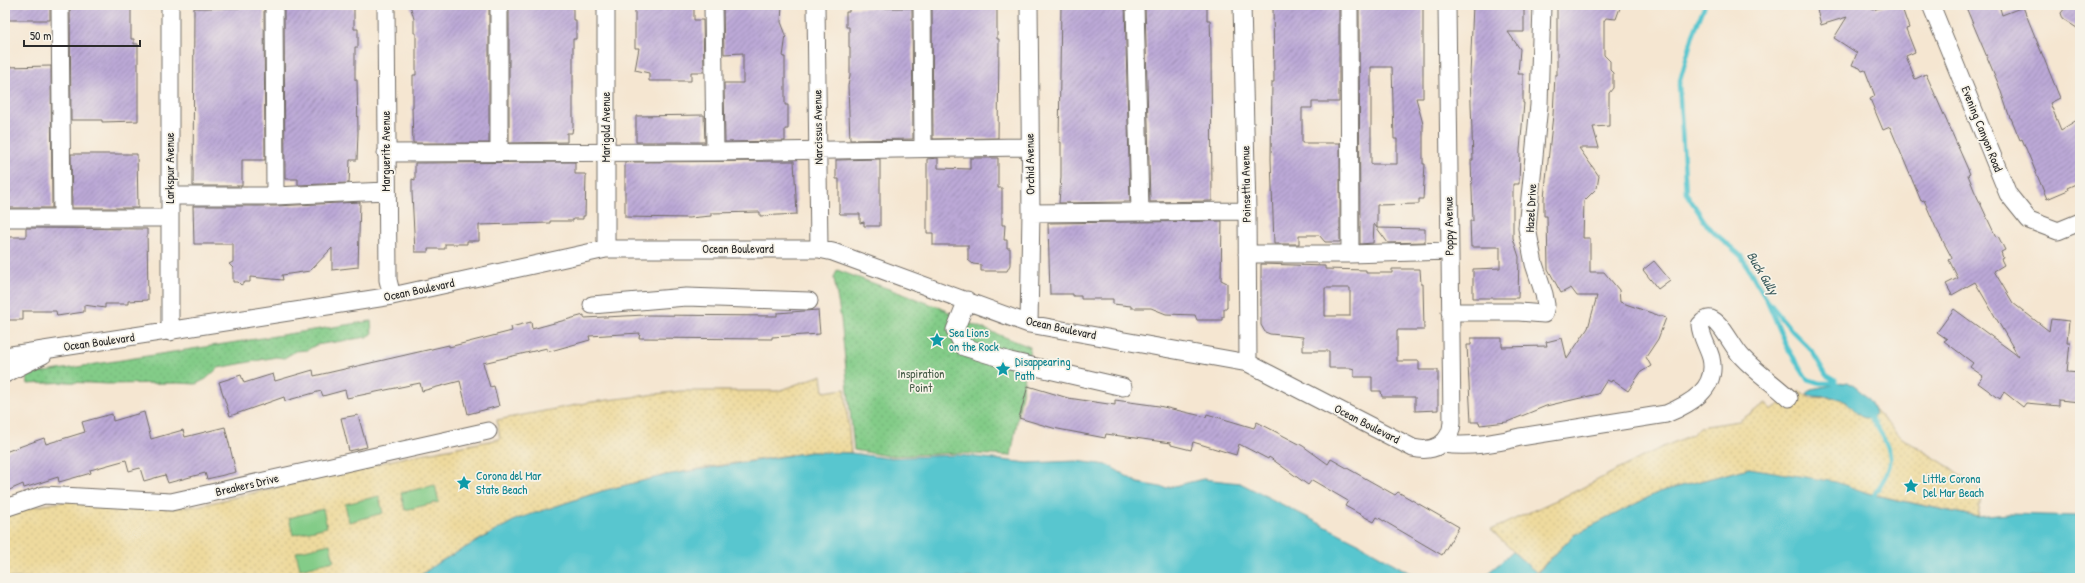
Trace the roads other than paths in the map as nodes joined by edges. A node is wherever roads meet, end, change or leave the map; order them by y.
1 (60, 5) edge
2 (170, 5) edge
3 (274, 5) edge
4 (386, 5) edge
5 (499, 5) edge
6 (606, 5) edge
7 (713, 5) edge
8 (816, 5) edge
9 (922, 5) edge
10 (1029, 5) edge
11 (1135, 5) edge
12 (1242, 5) edge
13 (1349, 5) edge
14 (1447, 5) edge
15 (1542, 5) edge
16 (1932, 5) edge
17 (923, 147) junction
18 (1030, 147) junction
19 (818, 150) junction
20 (606, 151) junction
21 (499, 152) junction
22 (715, 152) junction
23 (386, 153) junction
24 (386, 191) junction
25 (170, 196) junction
26 (275, 196) junction
27 (1247, 211) junction
28 (1140, 212) junction
29 (1031, 214) junction
30 (5, 218) edge
31 (62, 218) junction
32 (170, 218) junction
33 (2080, 222) edge
34 (819, 248) junction
35 (606, 249) junction
36 (1449, 251) junction
37 (1247, 254) junction
38 (1350, 254) junction
39 (392, 296) junction
40 (967, 300) junction
41 (809, 302) dead end
42 (592, 305) dead end
43 (1450, 312) junction
44 (1029, 324) junction
45 (170, 332) junction
46 (58, 348) junction
47 (5, 356) edge
48 (1248, 363) junction
49 (5, 374) edge
50 (1123, 387) dead end
51 (1789, 398) dead end
52 (488, 431) dead end
53 (1442, 444) junction
54 (5, 508) edge

1 - 31 street
2 - 25 street, Larkspur Avenue
3 - 26 street
4 - 23 street, Marguerite Avenue
5 - 21 street
6 - 20 street, Marigold Avenue
7 - 22 street
8 - 19 street, Narcissus Avenue
9 - 17 street
10 - 18 street, Orchid Avenue
11 - 28 street
12 - 27 street, Poinsettia Avenue
13 - 38 street
14 - 36 street, Poppy Avenue
15 - 43 street, Hazel Drive
16 - 33 street, Evening Canyon Road
17 - 18 street
17 - 19 street
18 - 29 street, Orchid Avenue
19 - 22 street
19 - 34 street, Narcissus Avenue
20 - 21 street
20 - 22 street
20 - 35 street, Marigold Avenue
21 - 23 street
23 - 24 street, Marguerite Avenue
24 - 26 street
24 - 39 street, Marguerite Avenue
25 - 26 street
25 - 32 street, Larkspur Avenue
27 - 28 street
27 - 37 street, Poinsettia Avenue
28 - 29 street
29 - 44 street, Orchid Avenue
30 - 31 street
31 - 32 street
32 - 45 street, Larkspur Avenue
34 - 35 street, Ocean Boulevard
34 - 40 street, Ocean Boulevard
35 - 39 street, Ocean Boulevard
36 - 38 street
36 - 43 street, Poppy Avenue
37 - 38 street
37 - 48 street, Poinsettia Avenue
39 - 45 street, Ocean Boulevard
40 - 44 street, Ocean Boulevard
40 - 50 street
41 - 42 street
43 - 53 street, Poppy Avenue
44 - 48 street, Ocean Boulevard
45 - 46 street, Ocean Boulevard
46 - 47 street, Ocean Boulevard
46 - 49 street
48 - 53 street, Ocean Boulevard
51 - 53 street
52 - 54 street, Breakers Drive

